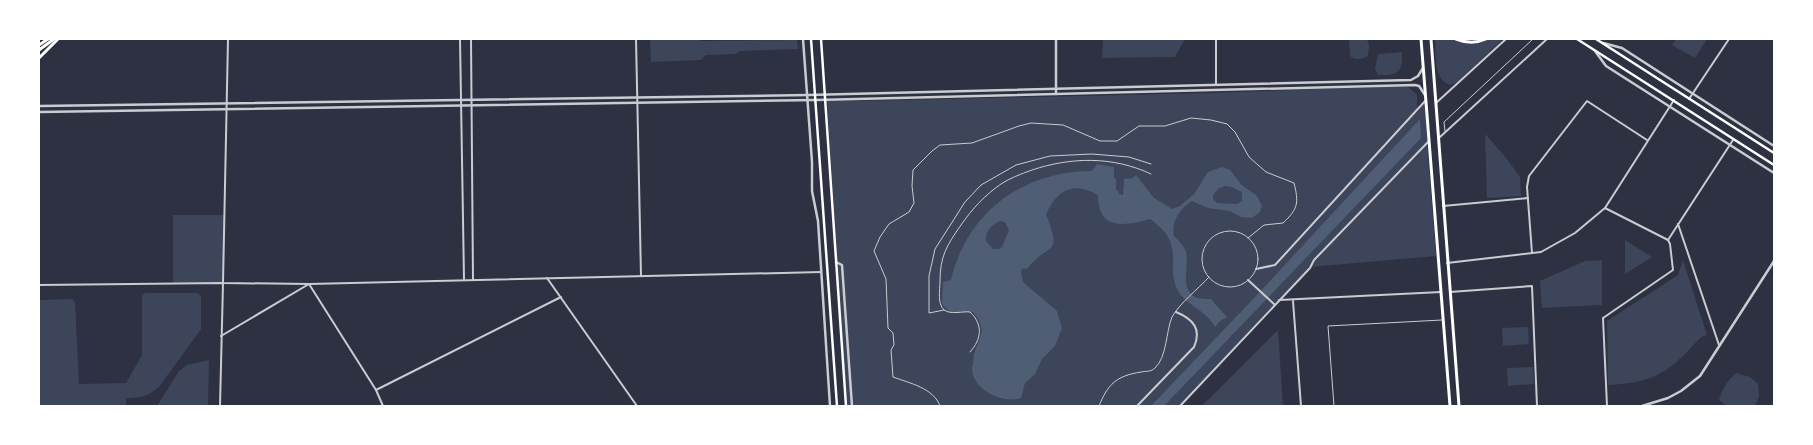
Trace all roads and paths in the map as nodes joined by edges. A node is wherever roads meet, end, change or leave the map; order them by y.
1 (48, 39) edge
2 (56, 39) edge
3 (228, 39) edge
4 (460, 39) edge
5 (471, 39) edge
6 (636, 39) edge
7 (804, 39) edge
8 (811, 39) edge
9 (821, 39) edge
10 (1056, 39) edge
11 (1216, 39) edge
12 (1421, 39) edge
13 (1431, 39) edge
14 (1456, 39) edge
15 (1486, 39) edge
16 (1506, 39) edge
17 (1532, 39) edge
18 (1547, 39) edge
19 (1577, 39) edge
20 (1596, 39) edge
21 (1728, 39) edge
22 (1601, 42) junction
23 (39, 45) edge
24 (1594, 49) junction
25 (39, 50) edge
26 (39, 58) edge
27 (1423, 68) junction
28 (1216, 85) junction
29 (1056, 89) junction
30 (826, 94) junction
31 (1056, 94) junction
32 (1692, 94) junction
33 (808, 95) junction
34 (816, 95) junction
35 (637, 97) junction
36 (1426, 98) junction
37 (1689, 98) junction
38 (462, 100) junction
39 (472, 100) junction
40 (808, 100) junction
41 (816, 100) junction
42 (827, 100) junction
43 (1674, 100) junction
44 (228, 103) junction
45 (637, 103) junction
46 (1436, 104) junction
47 (39, 106) edge
48 (462, 106) junction
49 (472, 106) junction
50 (1669, 107) junction
51 (228, 110) junction
52 (39, 112) edge
53 (1445, 132) junction
54 (1437, 138) junction
55 (1429, 139) junction
56 (1734, 139) junction
57 (1647, 140) junction
58 (1730, 145) junction
59 (1774, 146) edge
60 (1774, 153) edge
61 (1151, 164) dead end
62 (1774, 164) edge
63 (1774, 173) edge
64 (1151, 174) dead end
65 (1528, 198) junction
66 (1443, 206) junction
67 (1605, 208) junction
68 (1678, 224) junction
69 (1248, 238) junction
70 (1668, 240) junction
71 (1532, 253) junction
72 (1774, 261) edge
73 (836, 262) junction
74 (1447, 263) junction
75 (1256, 269) junction
76 (821, 272) junction
77 (641, 276) junction
78 (547, 278) junction
79 (1209, 278) junction
80 (464, 280) junction
81 (473, 280) junction
82 (1248, 280) junction
83 (223, 284) junction
84 (309, 284) junction
85 (39, 285) edge
86 (1441, 292) junction
87 (1450, 292) junction
88 (561, 297) junction
89 (1279, 300) junction
90 (1293, 300) junction
91 (1274, 304) junction
92 (944, 310) junction
93 (1176, 312) junction
94 (1443, 320) junction
95 (222, 336) junction
96 (1720, 347) junction
97 (970, 352) dead end
98 (376, 390) junction
99 (220, 406) edge
100 (383, 406) edge
101 (637, 406) edge
102 (830, 406) edge
103 (837, 406) edge
104 (846, 406) edge
105 (852, 406) edge
106 (940, 406) edge
107 (1099, 406) edge
108 (1137, 406) edge
109 (1180, 406) edge
110 (1301, 406) edge
111 (1334, 406) edge
112 (1450, 406) edge
113 (1459, 406) edge
114 (1537, 406) edge
115 (1607, 406) edge
116 (1642, 406) edge

1 - 23 highway
2 - 25 highway
2 - 26 highway
3 - 44 street
4 - 38 street
5 - 39 street
6 - 35 street
7 - 33 street
8 - 34 main road
9 - 30 main road
10 - 29 street
11 - 28 street
12 - 27 highway
13 - 46 highway
14 - 15 highway
16 - 46 street
17 - 53 street
18 - 53 street
19 - 24 main road
20 - 22 main road
21 - 32 street
22 - 32 street
22 - 37 main road
24 - 43 main road
24 - 50 street
27 - 28 street
27 - 36 highway
28 - 29 street
29 - 30 street
29 - 31 street
30 - 34 street
30 - 42 main road
31 - 36 street
31 - 42 street
32 - 37 street
32 - 59 street
33 - 34 street
33 - 35 street
33 - 40 street
34 - 41 main road
35 - 39 street
35 - 45 street
36 - 55 highway
36 - 75 street
37 - 60 main road
38 - 39 street
38 - 44 street
38 - 48 street
39 - 49 street
40 - 41 street
40 - 45 street
40 - 76 street
41 - 42 street
41 - 103 main road
42 - 73 main road
43 - 50 street
43 - 56 main road
44 - 47 street
44 - 51 street
45 - 49 street
45 - 77 street
46 - 54 highway
48 - 49 street
48 - 51 street
48 - 80 street
49 - 81 street
50 - 57 street
50 - 58 street
51 - 52 street
51 - 83 street
53 - 54 street
54 - 66 highway
55 - 86 highway
55 - 89 street
56 - 58 street
56 - 62 main road
57 - 65 street
57 - 67 street
58 - 63 street
58 - 68 street
61 - 92 street
64 - 92 street
65 - 66 street
65 - 71 street
66 - 74 highway
67 - 70 street
67 - 71 street
68 - 70 street
68 - 96 street
69 - 75 street
69 - 79 street
69 - 106 street
70 - 115 street
71 - 74 street
72 - 96 street
73 - 104 main road
73 - 105 street
74 - 87 highway
75 - 82 street
76 - 77 street
76 - 102 street
77 - 78 street
78 - 81 street
78 - 88 street
79 - 82 street
79 - 93 street
80 - 81 street
80 - 84 street
82 - 91 street
83 - 84 street
83 - 85 street
83 - 95 street
84 - 95 street
84 - 98 street
86 - 90 street
86 - 94 highway
87 - 113 highway
87 - 114 street
88 - 98 street
88 - 101 street
89 - 90 street
89 - 91 street
90 - 110 street
91 - 109 street
92 - 97 street
93 - 107 street
93 - 108 street
94 - 111 street
94 - 112 highway
95 - 99 street
96 - 116 street
98 - 100 street

